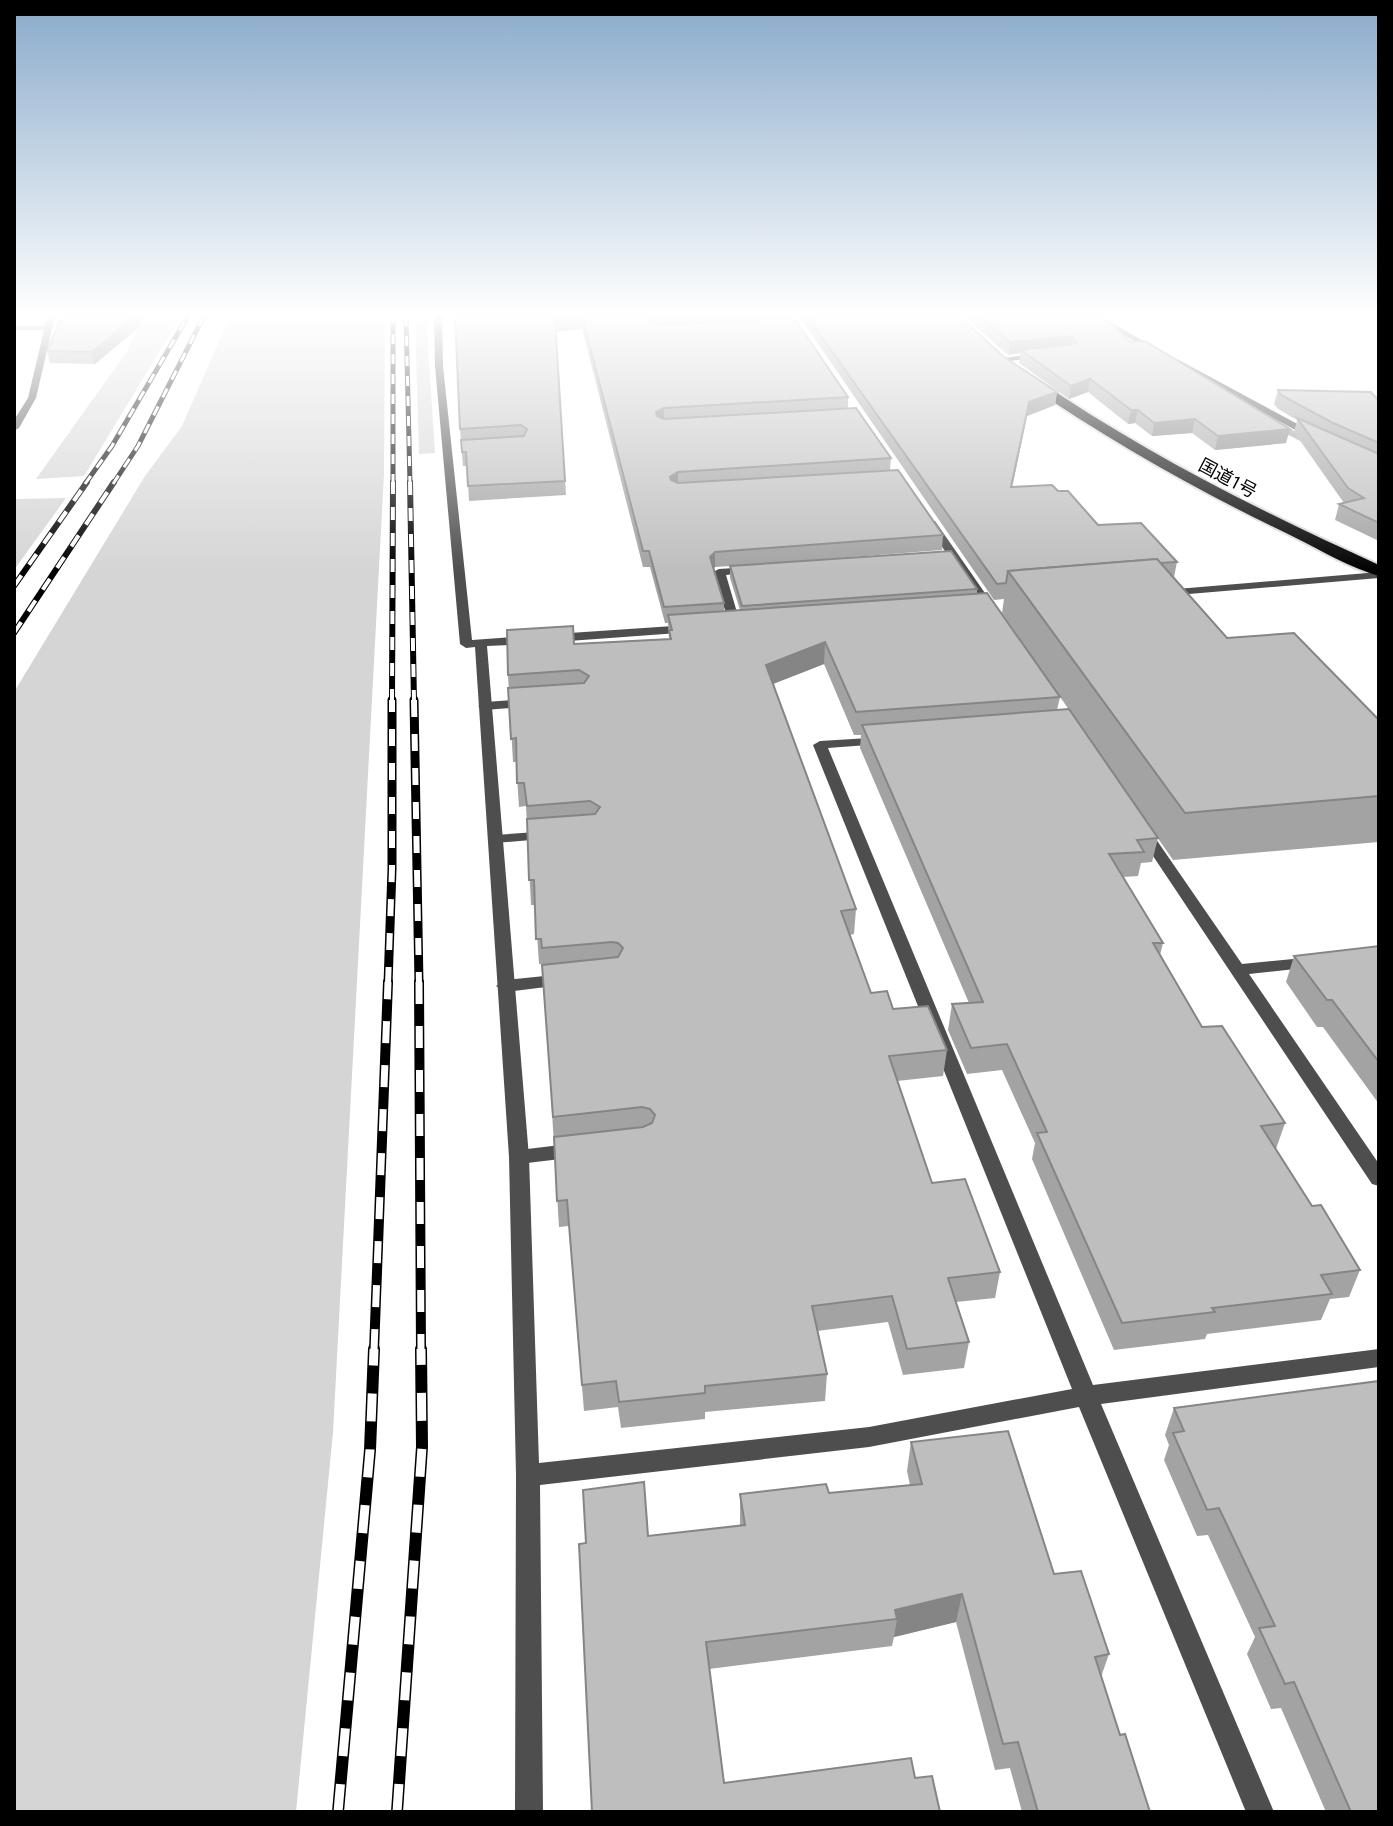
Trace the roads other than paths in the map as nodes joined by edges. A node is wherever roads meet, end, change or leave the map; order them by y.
1 (30, 401) edge
2 (443, 401) edge
3 (1060, 401) edge
4 (1250, 401) edge
5 (14, 428) edge
6 (1323, 441) edge
7 (463, 448) edge
8 (448, 449) junction
9 (927, 517) edge
10 (954, 556) junction
11 (938, 557) edge
12 (766, 569) edge
13 (1379, 573) edge
14 (1157, 593) edge
15 (991, 610) edge
16 (751, 625) edge
17 (735, 626) junction
18 (721, 627) edge
19 (707, 628) edge
20 (481, 643) junction
21 (548, 702) edge
22 (485, 706) junction
23 (899, 739) edge
24 (1131, 813) edge
25 (564, 834) edge
26 (495, 839) junction
27 (1332, 959) edge
28 (1237, 970) junction
29 (582, 978) edge
30 (505, 986) junction
31 (597, 1148) edge
32 (519, 1157) junction
33 (1379, 1179) edge
34 (1379, 1358) edge
35 (1086, 1396) junction
36 (528, 1475) junction
37 (529, 1812) edge
38 (1260, 1812) edge

1 - 5 street
2 - 8 street
3 - 13 highway, 国道1号
4 - 6 street
7 - 8 street
8 - 20 street
9 - 10 street
10 - 11 street
10 - 15 street
12 - 17 street
13 - 14 street
16 - 17 street
17 - 18 street
19 - 20 street
20 - 22 street
21 - 22 street
22 - 26 street
23 - 35 street
24 - 28 street
25 - 26 street
26 - 30 street
27 - 28 street
28 - 33 street
29 - 30 street
30 - 32 street
31 - 32 street
32 - 36 street
34 - 35 street
35 - 36 street
35 - 38 street
36 - 37 street

